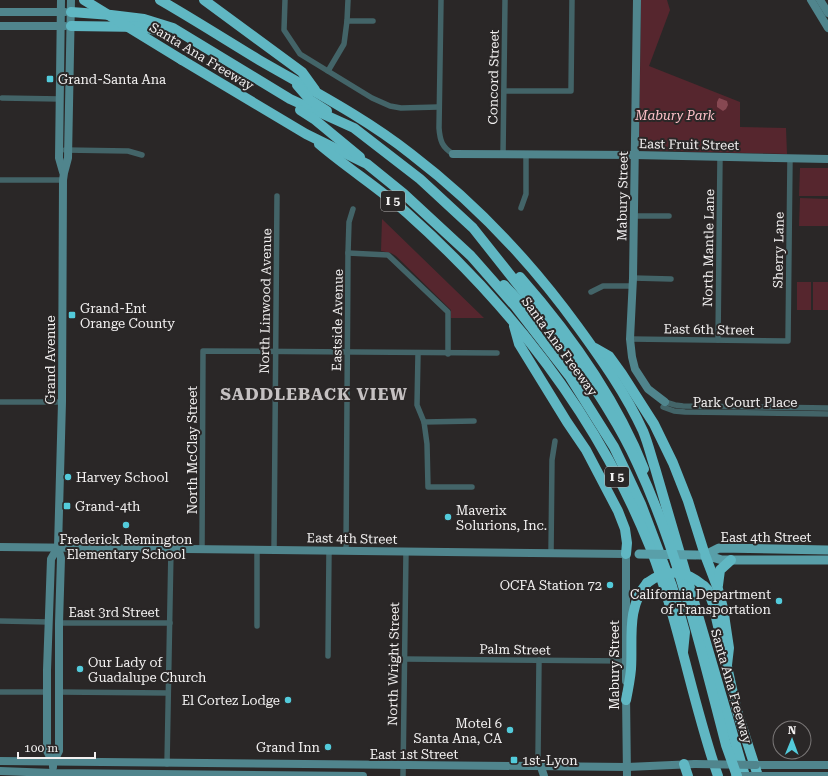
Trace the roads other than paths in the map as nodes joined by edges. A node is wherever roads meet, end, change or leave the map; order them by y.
1 (61, 0) edge
2 (71, 0) edge
3 (84, 0) edge
4 (160, 0) edge
5 (204, 0) edge
6 (285, 0) edge
7 (348, 0) edge
8 (441, 0) edge
9 (505, 0) edge
10 (572, 0) edge
11 (637, 0) edge
12 (811, 0) edge
13 (820, 0) edge
14 (0, 12) edge
15 (66, 12) junction
16 (828, 13) edge
17 (348, 21) junction
18 (373, 21) dead end
19 (0, 26) edge
20 (66, 26) junction
21 (828, 28) edge
22 (328, 71) junction
23 (291, 78) junction
24 (504, 91) junction
25 (318, 93) junction
26 (2, 98) dead end
27 (60, 99) junction
28 (438, 108) junction
29 (354, 128) junction
30 (306, 134) junction
31 (63, 150) junction
32 (454, 154) joint
33 (142, 155) dead end
34 (503, 155) junction
35 (526, 155) junction
36 (635, 155) junction
37 (720, 157) junction
38 (790, 158) junction
39 (828, 159) edge
40 (367, 164) junction
41 (64, 176) junction
42 (0, 180) edge
43 (277, 196) dead end
44 (521, 208) dead end
45 (353, 210) dead end
46 (634, 216) junction
47 (669, 216) dead end
48 (480, 236) junction
49 (348, 253) junction
50 (471, 256) junction
51 (671, 279) dead end
52 (633, 282) junction
53 (591, 292) dead end
54 (513, 322) junction
55 (630, 339) junction
56 (718, 340) junction
57 (788, 341) joint
58 (563, 346) junction
59 (592, 347) junction
60 (276, 352) junction
61 (347, 353) junction
62 (418, 354) junction
63 (448, 354) junction
64 (497, 354) dead end
65 (0, 402) edge
66 (62, 402) junction
67 (664, 404) junction
68 (828, 408) edge
69 (828, 414) edge
70 (474, 421) dead end
71 (424, 422) junction
72 (555, 441) dead end
73 (472, 487) dead end
74 (668, 510) junction
75 (0, 547) edge
76 (58, 548) junction
77 (171, 549) junction
78 (202, 549) junction
79 (257, 550) junction
80 (274, 550) junction
81 (828, 550) edge
82 (329, 551) junction
83 (346, 551) junction
84 (406, 552) junction
85 (551, 553) junction
86 (626, 554) junction
87 (700, 555) junction
88 (731, 560) junction
89 (828, 560) edge
90 (718, 589) junction
91 (0, 622) edge
92 (50, 622) junction
93 (59, 623) junction
94 (170, 623) junction
95 (257, 626) dead end
96 (683, 652) junction
97 (328, 656) dead end
98 (404, 659) junction
99 (539, 660) junction
100 (626, 661) junction
101 (727, 665) junction
102 (0, 692) edge
103 (47, 692) junction
104 (59, 692) junction
105 (168, 693) junction
106 (626, 700) junction
107 (0, 761) edge
108 (53, 763) junction
109 (167, 764) junction
110 (212, 764) junction
111 (684, 764) junction
112 (828, 765) edge
113 (403, 766) junction
114 (541, 767) junction
115 (0, 771) edge
116 (627, 772) edge
117 (53, 775) edge
118 (165, 775) edge
119 (363, 776) edge
120 (403, 776) edge
121 (544, 776) edge
122 (688, 776) edge
123 (718, 776) edge
124 (732, 776) edge
125 (736, 776) edge
126 (745, 776) edge
127 (758, 776) edge
128 (764, 776) edge
129 (828, 776) edge

1 - 15 main road, Grand Avenue
2 - 15 main road, Grand Avenue
3 - 30 highway, Santa Ana Freeway / I 5, bridge
4 - 23 highway, Santa Ana Freeway / I 5
5 - 25 highway
6 - 22 street
7 - 17 street
8 - 28 street
9 - 24 street, Concord Street
10 - 24 street
11 - 36 main road, Mabury Street
12 - 21 main road
13 - 16 main road
14 - 15 main road
15 - 20 main road, Grand Avenue
15 - 29 highway
17 - 18 street
17 - 22 street
19 - 20 main road
20 - 27 main road, Grand Avenue
20 - 31 main road, Grand Avenue
20 - 40 highway
22 - 28 street
23 - 25 highway, Santa Ana Freeway / I 5
23 - 29 highway, Santa Ana Freeway / I 5
24 - 34 street, Concord Street
25 - 59 highway, Santa Ana Freeway / I 5
26 - 27 street
27 - 31 main road, Grand Avenue
28 - 32 street
29 - 48 highway, I 5
30 - 40 highway, Santa Ana Freeway / I 5
30 - 54 highway, Santa Ana Freeway / I 5
31 - 33 street
31 - 41 main road, Grand Avenue
32 - 34 main road, East Fruit Street
34 - 35 main road, East Fruit Street
35 - 36 main road, East Fruit Street
35 - 44 street
36 - 37 main road, East Fruit Street
36 - 46 main road, Mabury Street
37 - 38 main road, East Fruit Street
37 - 56 street, North Mantle Lane
38 - 39 main road, East Fruit Street
38 - 57 street, Sherry Lane
40 - 50 highway, Santa Ana Freeway
41 - 42 street
41 - 66 main road, Grand Avenue
43 - 60 street, North Linwood Avenue
45 - 49 street, Eastside Avenue
46 - 47 street
46 - 52 main road, Mabury Street
48 - 58 highway
48 - 74 highway, Santa Ana Freeway / I 5
49 - 61 street, Eastside Avenue
49 - 63 street
50 - 58 highway
50 - 96 highway, Santa Ana Freeway / I 5
51 - 52 street
52 - 53 street
52 - 55 main road, Mabury Street
54 - 86 highway
54 - 96 highway, Santa Ana Freeway / I 5
55 - 56 street, East 6th Street
55 - 67 main road, Mabury Street
56 - 57 street, East 6th Street
58 - 124 highway, bridge
58 - 125 highway, bridge
59 - 74 highway, Santa Ana Freeway / I 5
59 - 87 highway
60 - 61 street
60 - 78 street, North McClay Street
60 - 80 street, North Linwood Avenue
61 - 62 street
61 - 83 street, Eastside Avenue
62 - 63 street
62 - 71 street
63 - 64 street
65 - 66 street
66 - 76 main road, Grand Avenue
67 - 68 street, Park Court Place
67 - 69 street, Park Court Place
70 - 71 street
71 - 73 street
72 - 85 street
74 - 126 highway, Santa Ana Freeway / I 5
75 - 76 main road, East 4th Street
76 - 77 main road, East 4th Street
76 - 92 main road, Grand Avenue
76 - 93 main road, Grand Avenue
77 - 78 main road, East 4th Street
77 - 94 street
78 - 79 main road, East 4th Street
79 - 80 main road, East 4th Street
79 - 95 street
80 - 82 main road, East 4th Street
81 - 87 main road, East 4th Street
82 - 83 main road, East 4th Street
82 - 97 street
83 - 84 main road, East 4th Street
84 - 85 main road, East 4th Street
84 - 98 street, North Wright Street
85 - 86 main road, East 4th Street
86 - 87 main road, East 4th Street, bridge
86 - 100 main road, Mabury Street
87 - 88 main road, East 4th Street
87 - 90 highway
88 - 89 main road, East 4th Street
88 - 90 highway
90 - 101 highway
91 - 92 street, East 3rd Street
92 - 103 main road, Grand Avenue
93 - 94 street, East 3rd Street
93 - 104 main road, Grand Avenue
94 - 105 street
96 - 123 highway, Santa Ana Freeway / I 5
98 - 99 street, Palm Street
98 - 113 street, North Wright Street
99 - 100 street, Palm Street
99 - 114 street
100 - 106 main road, Mabury Street
101 - 106 highway, bridge
101 - 127 highway
102 - 103 street
103 - 108 main road, Grand Avenue
104 - 105 street
104 - 108 main road, Grand Avenue
105 - 109 street
106 - 116 main road, Mabury Street
107 - 108 main road, East 1st Street
108 - 109 main road, East 1st Street
108 - 117 main road, Grand Avenue
109 - 110 main road, East 1st Street
110 - 113 main road, East 1st Street
110 - 118 main road
111 - 112 main road, East 1st Street, bridge
111 - 116 main road, East 1st Street
111 - 122 highway
113 - 114 main road, East 1st Street
113 - 120 street, North Wright Street
114 - 116 main road, East 1st Street
114 - 121 main road
115 - 117 main road, East 1st Street
117 - 118 main road, East 1st Street
118 - 119 main road, East 1st Street
125 - 128 main road, bridge
128 - 129 main road

